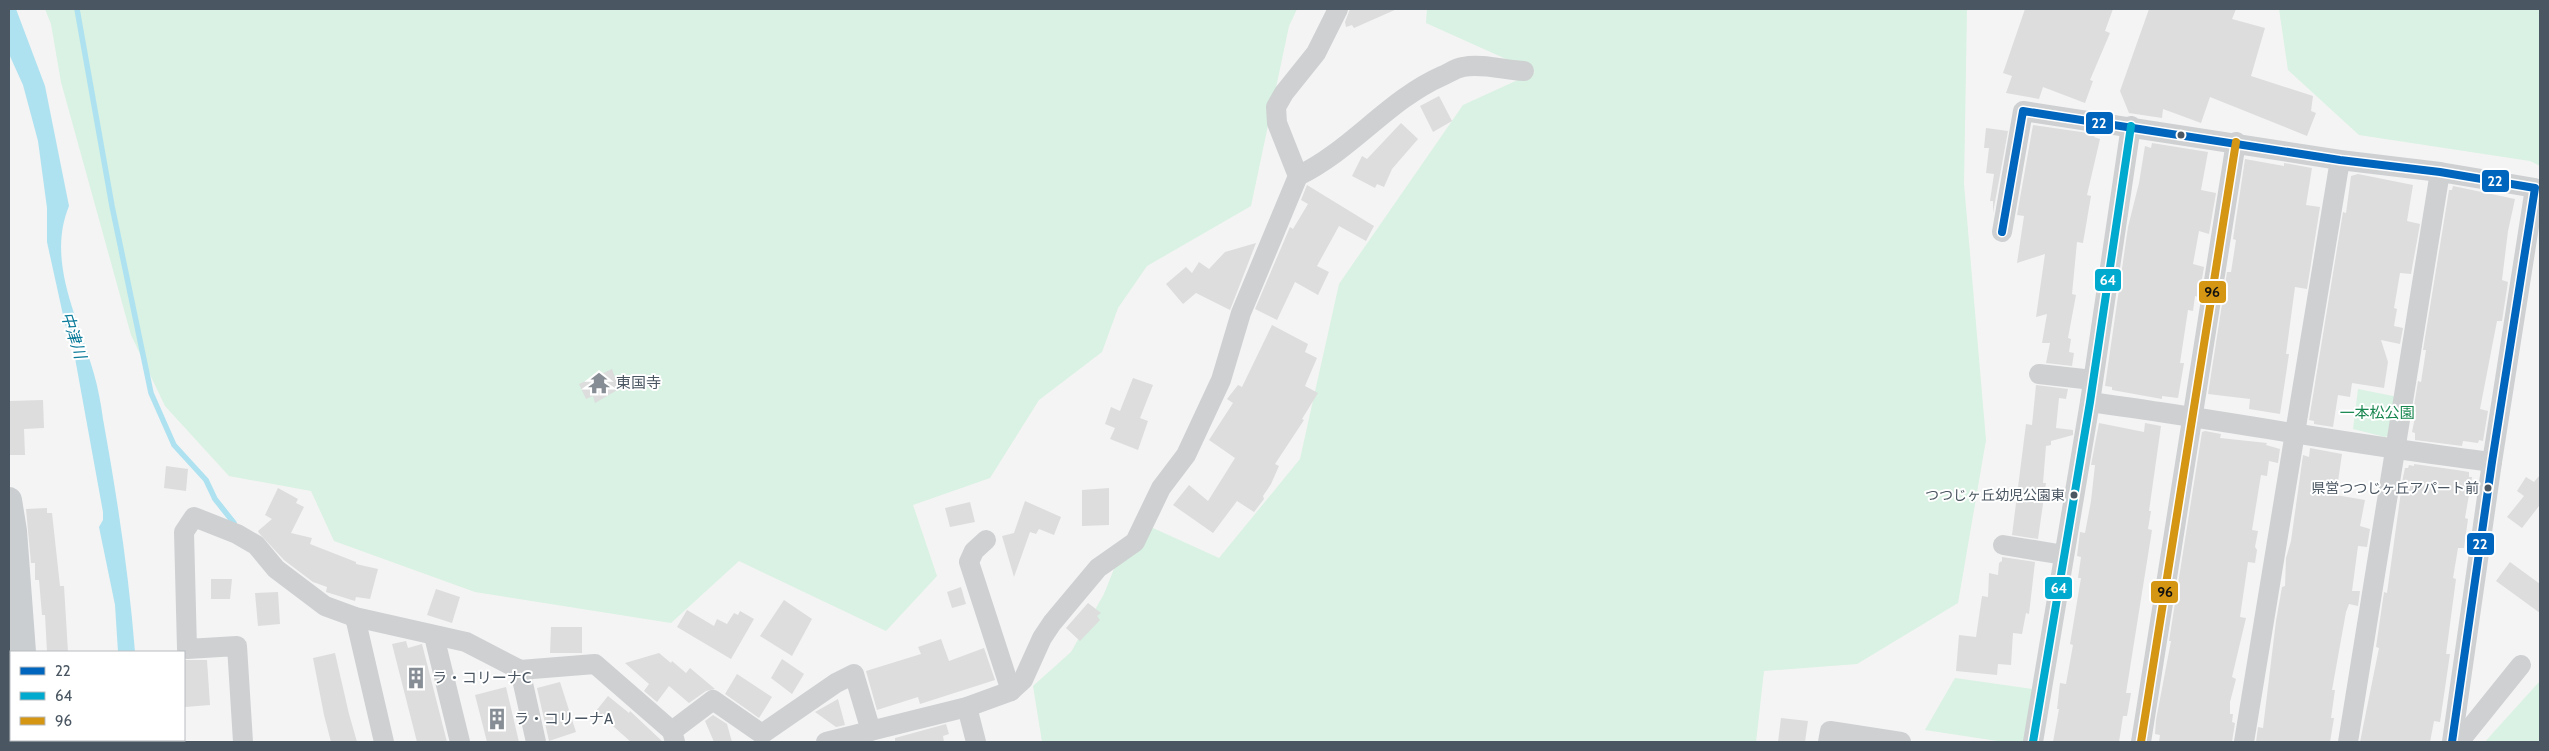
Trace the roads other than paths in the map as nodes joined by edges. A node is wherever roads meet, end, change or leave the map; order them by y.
1 (1338, 9) edge
2 (1524, 71) dead end
3 (2131, 126) junction
4 (2236, 142) junction
5 (2340, 160) junction
6 (2440, 172) junction
7 (1298, 176) junction
8 (2002, 232) dead end
9 (2039, 374) dead end
10 (2093, 380) junction
11 (2090, 402) junction
12 (2194, 416) junction
13 (2294, 432) junction
14 (2396, 450) junction
15 (2492, 462) junction
16 (9, 500) edge
17 (986, 540) dead end
18 (2002, 544) dead end
19 (2064, 556) junction
20 (355, 616) junction
21 (434, 636) junction
22 (24, 651) edge
23 (2521, 665) dead end
24 (520, 670) junction
25 (1011, 691) junction
26 (967, 706) junction
27 (871, 731) junction
28 (673, 736) edge
29 (243, 742) edge
30 (384, 742) edge
31 (460, 742) edge
32 (536, 742) edge
33 (826, 742) edge
34 (976, 742) edge
35 (1828, 742) edge
36 (1901, 742) edge
37 (2033, 742) edge
38 (2141, 742) edge
39 (2244, 742) edge
40 (2348, 742) edge
41 (2452, 742) edge
42 (2459, 742) edge

1 - 7 street
2 - 7 street
3 - 4 street
3 - 8 street
3 - 10 street
4 - 5 street
4 - 12 street
5 - 6 street
5 - 13 street
6 - 14 street
6 - 15 street
7 - 25 street
9 - 10 street
10 - 11 street
11 - 12 street
11 - 19 street
12 - 13 street
12 - 38 street
13 - 14 street
13 - 39 street
14 - 15 street
14 - 40 street
15 - 41 street
16 - 22 main road
17 - 25 street
18 - 19 street
19 - 37 street
20 - 21 street
20 - 29 street
20 - 30 street
21 - 24 street
21 - 31 street
23 - 42 street
24 - 28 street
24 - 32 street
25 - 26 street
26 - 27 street
26 - 34 street
27 - 28 street
27 - 33 street
35 - 36 street

